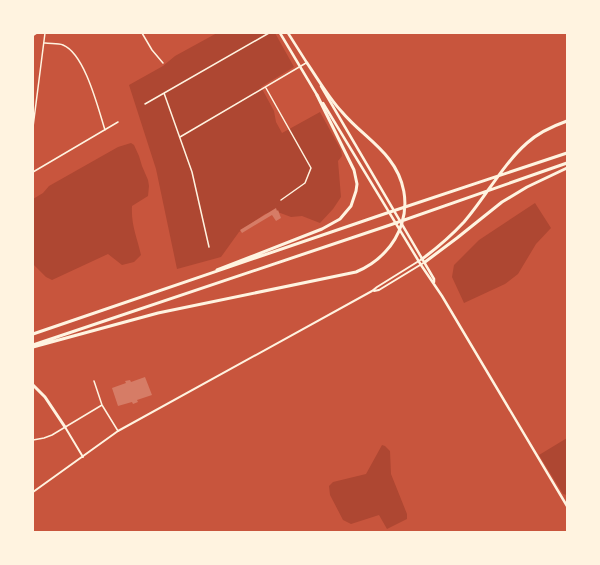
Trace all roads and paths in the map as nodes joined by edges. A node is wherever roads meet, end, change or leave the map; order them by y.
1 (36, 33) edge
2 (45, 33) edge
3 (142, 33) edge
4 (269, 33) edge
5 (280, 33) edge
6 (289, 33) edge
7 (33, 35) edge
8 (44, 43) junction
9 (307, 62) junction
10 (163, 63) dead end
11 (300, 66) junction
12 (266, 88) junction
13 (164, 93) junction
14 (317, 95) junction
15 (145, 104) dead end
16 (567, 120) edge
17 (118, 122) dead end
18 (33, 127) edge
19 (105, 130) junction
20 (180, 137) junction
21 (567, 153) edge
22 (567, 163) edge
23 (567, 168) edge
24 (33, 172) edge
25 (281, 200) dead end
26 (209, 247) dead end
27 (422, 259) junction
28 (418, 261) junction
29 (425, 262) junction
30 (421, 265) junction
31 (200, 277) junction
32 (434, 282) junction
33 (372, 291) junction
34 (33, 334) edge
35 (33, 346) edge
36 (94, 381) dead end
37 (33, 385) edge
38 (102, 405) junction
39 (66, 427) junction
40 (118, 431) junction
41 (33, 440) edge
42 (83, 457) junction
43 (33, 492) edge
44 (567, 506) edge

1 - 7 main road
2 - 8 street
3 - 10 street
4 - 13 street
5 - 11 main road
6 - 9 main road
8 - 18 street
8 - 19 street
9 - 11 street
9 - 27 main road
9 - 35 highway
11 - 12 street
11 - 14 main road
12 - 20 street
12 - 25 street
13 - 15 street
13 - 20 street
14 - 28 main road
14 - 31 highway
16 - 27 highway
17 - 19 street
19 - 24 street
20 - 26 street
21 - 31 highway
22 - 35 highway
23 - 29 highway
27 - 28 street
27 - 29 main road
28 - 30 main road
28 - 33 street
29 - 30 street
29 - 32 main road
30 - 32 main road
30 - 33 street
31 - 34 highway
32 - 44 main road
33 - 40 street
36 - 38 street
37 - 39 highway
38 - 39 street
38 - 40 street
39 - 41 street
39 - 42 street
40 - 42 street
42 - 43 street

